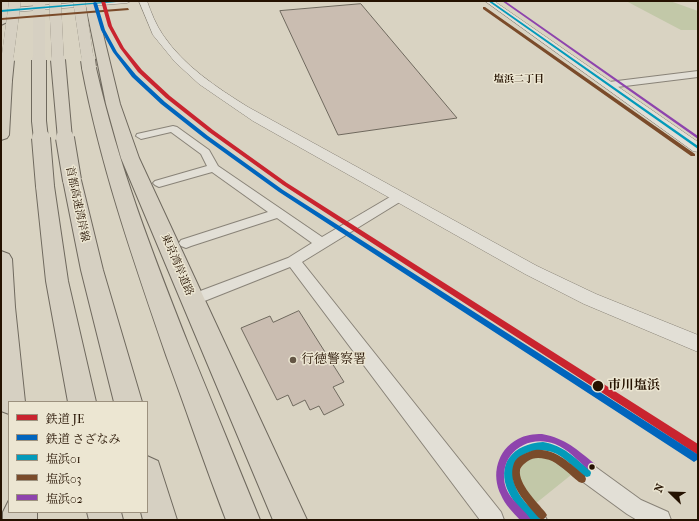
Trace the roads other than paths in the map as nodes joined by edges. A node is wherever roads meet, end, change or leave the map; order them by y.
1 (15, 1) edge
2 (30, 1) edge
3 (39, 1) edge
4 (55, 1) edge
5 (68, 1) edge
6 (127, 1) edge
7 (143, 1) edge
8 (489, 1) edge
9 (85, 2) edge
10 (2, 8) edge
11 (39, 18) junction
12 (1, 22) edge
13 (698, 74) edge
14 (609, 85) junction
15 (60, 93) junction
16 (1, 135) edge
17 (141, 136) dead end
18 (698, 148) edge
19 (214, 168) junction
20 (159, 183) dead end
21 (399, 197) junction
22 (279, 213) junction
23 (186, 243) dead end
24 (321, 243) junction
25 (1, 259) edge
26 (293, 261) junction
27 (192, 300) junction
28 (698, 344) edge
29 (11, 401) edge
30 (82, 401) edge
31 (128, 401) edge
32 (148, 476) edge
33 (639, 514) edge
34 (160, 520) edge
35 (243, 520) edge
36 (290, 520) edge
37 (493, 520) edge
38 (536, 520) edge
39 (660, 520) edge

1 - 16 highway, bridge
2 - 11 highway
3 - 11 highway, bridge
4 - 15 highway, 首都高速湾岸線, bridge
5 - 15 highway, bridge
6 - 9 street
7 - 21 street
8 - 14 street
9 - 10 street
9 - 27 highway, 東京湾岸道路
9 - 35 highway, bridge
10 - 12 highway
11 - 30 highway, bridge
13 - 14 street
14 - 18 street
15 - 31 highway, 首都高速湾岸線, bridge
17 - 19 street
19 - 20 street
19 - 22 street
21 - 24 street
21 - 28 street
22 - 23 street
22 - 24 street
24 - 26 street
25 - 29 highway
26 - 27 street
26 - 37 street
27 - 36 highway, 東京湾岸道路
32 - 34 highway
33 - 38 street
33 - 39 street

